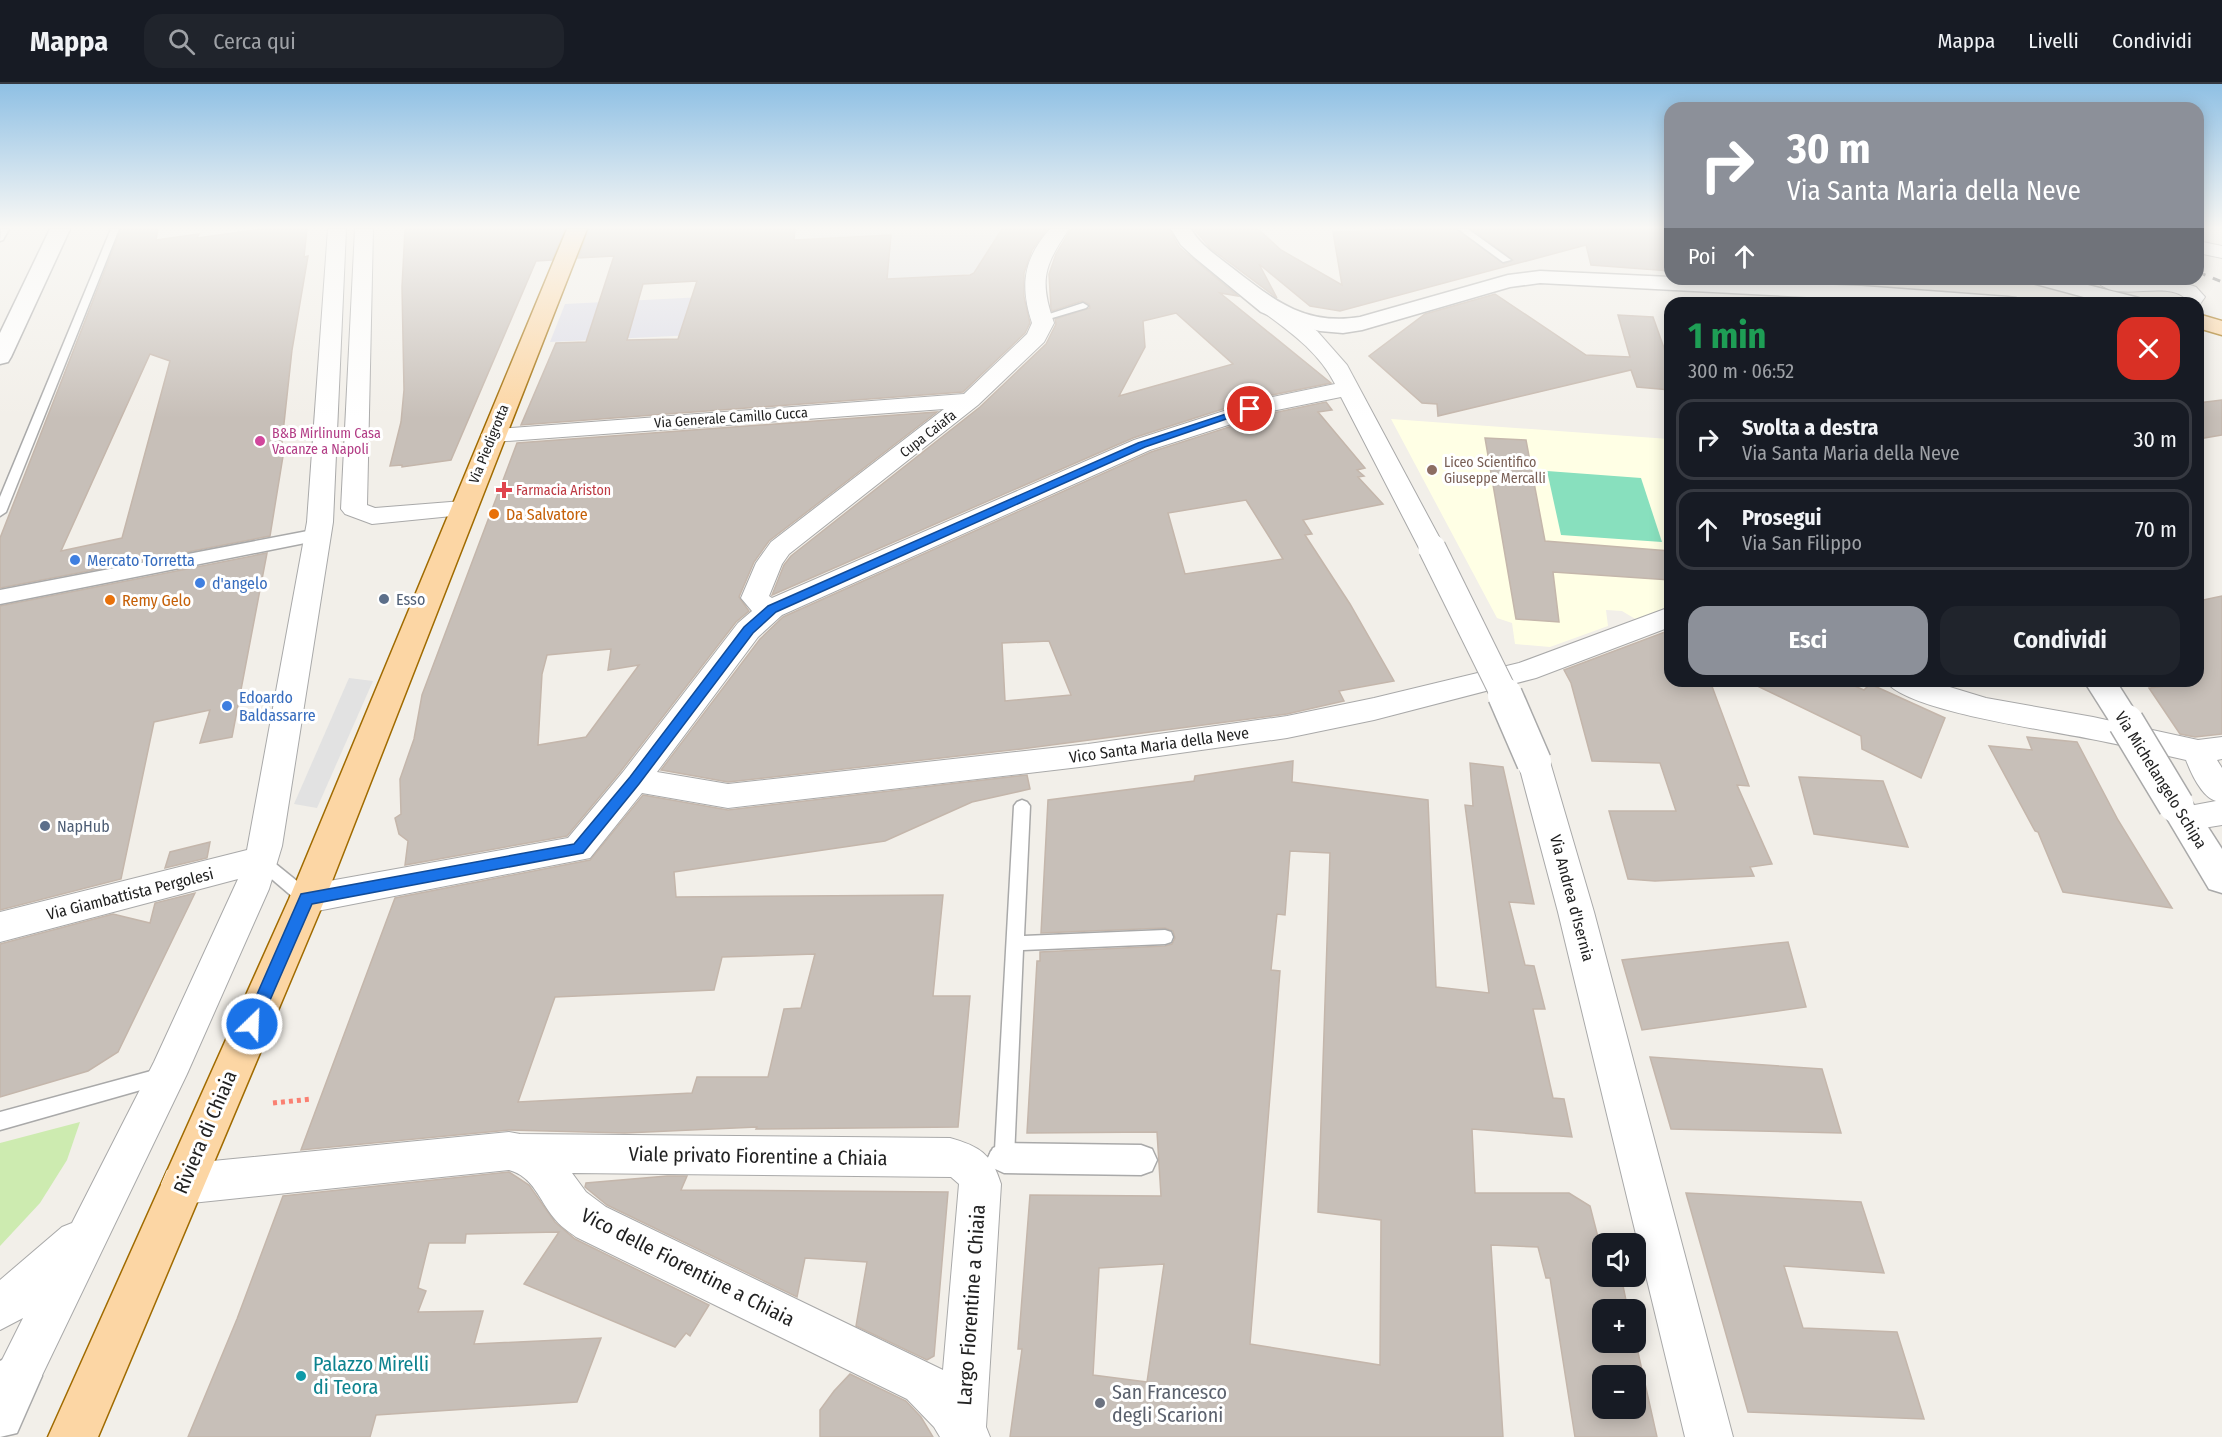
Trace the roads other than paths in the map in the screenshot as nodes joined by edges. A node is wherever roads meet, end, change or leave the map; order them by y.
1 (30, 292) edge
2 (90, 292) edge
3 (333, 292) edge
4 (362, 292) edge
5 (551, 292) edge
6 (1035, 292) edge
7 (1249, 292) edge
8 (1469, 292) edge
9 (1874, 292) edge
10 (2068, 292) edge
11 (1934, 297) edge
12 (2096, 297) edge
13 (1083, 306) dead end
14 (1269, 308) junction
15 (1042, 318) junction
16 (1362, 323) junction
17 (2204, 323) edge
18 (2222, 328) edge
19 (0, 357) edge
20 (1336, 364) junction
21 (1350, 389) junction
22 (970, 400) junction
23 (493, 435) junction
24 (463, 509) junction
25 (0, 512) edge
26 (318, 535) junction
27 (0, 597) edge
28 (772, 609) junction
29 (1664, 618) edge
30 (401, 659) joint
31 (1916, 687) edge
32 (2104, 687) edge
33 (2210, 750) edge
34 (634, 780) junction
35 (2222, 791) edge
36 (1022, 806) dead end
37 (2181, 811) junction
38 (2222, 813) edge
39 (260, 860) junction
40 (2222, 879) edge
41 (306, 899) junction
42 (0, 927) edge
43 (1165, 937) dead end
44 (1015, 943) junction
45 (168, 1074) junction
46 (0, 1121) edge
47 (522, 1153) junction
48 (1141, 1160) dead end
49 (978, 1166) junction
50 (182, 1184) junction
51 (91, 1229) junction
52 (0, 1308) edge
53 (6, 1396) edge
54 (964, 1432) edge
55 (73, 1437) edge
56 (1709, 1437) edge

1 - 19 street
2 - 25 lane
3 - 26 street
4 - 24 street
5 - 23 main road, Via Piedigrotta
6 - 15 street
7 - 14 street
8 - 16 street
9 - 11 street
10 - 12 street
13 - 15 lane
14 - 16 street
14 - 20 street, Via Andrea d'Isernia
15 - 22 street, Cupa Caiafa
16 - 20 street
17 - 18 main road
20 - 21 street, Via Andrea d'Isernia
21 - 28 street
21 - 56 street, Via Andrea d'Isernia, bridge
22 - 23 street, Via Generale Camillo Cucca
22 - 28 street, Cupa Caiafa
23 - 24 main road, Via Piedigrotta
24 - 30 main road, Via Piedigrotta
26 - 27 street
26 - 39 street
28 - 34 street
29 - 34 street, Vico Santa Maria della Neve
30 - 41 main road, Riviera di Chiaia
31 - 33 street
32 - 37 street, Via Michelangelo Schipa, bridge
33 - 35 street
34 - 41 street
36 - 44 lane
37 - 38 street
37 - 40 street, Via Michelangelo Schipa
39 - 41 lane
39 - 42 street, Via Giambattista Pergolesi
39 - 45 street
41 - 50 main road, Riviera di Chiaia
43 - 44 lane
44 - 49 lane
45 - 46 lane
45 - 51 street
47 - 49 street, Viale privato Fiorentine a Chiaia
47 - 50 street
47 - 54 street, Vico delle Fiorentine a Chiaia
48 - 49 street
49 - 54 street, Largo Fiorentine a Chiaia
50 - 55 main road, Riviera di Chiaia
51 - 52 street
51 - 53 street

